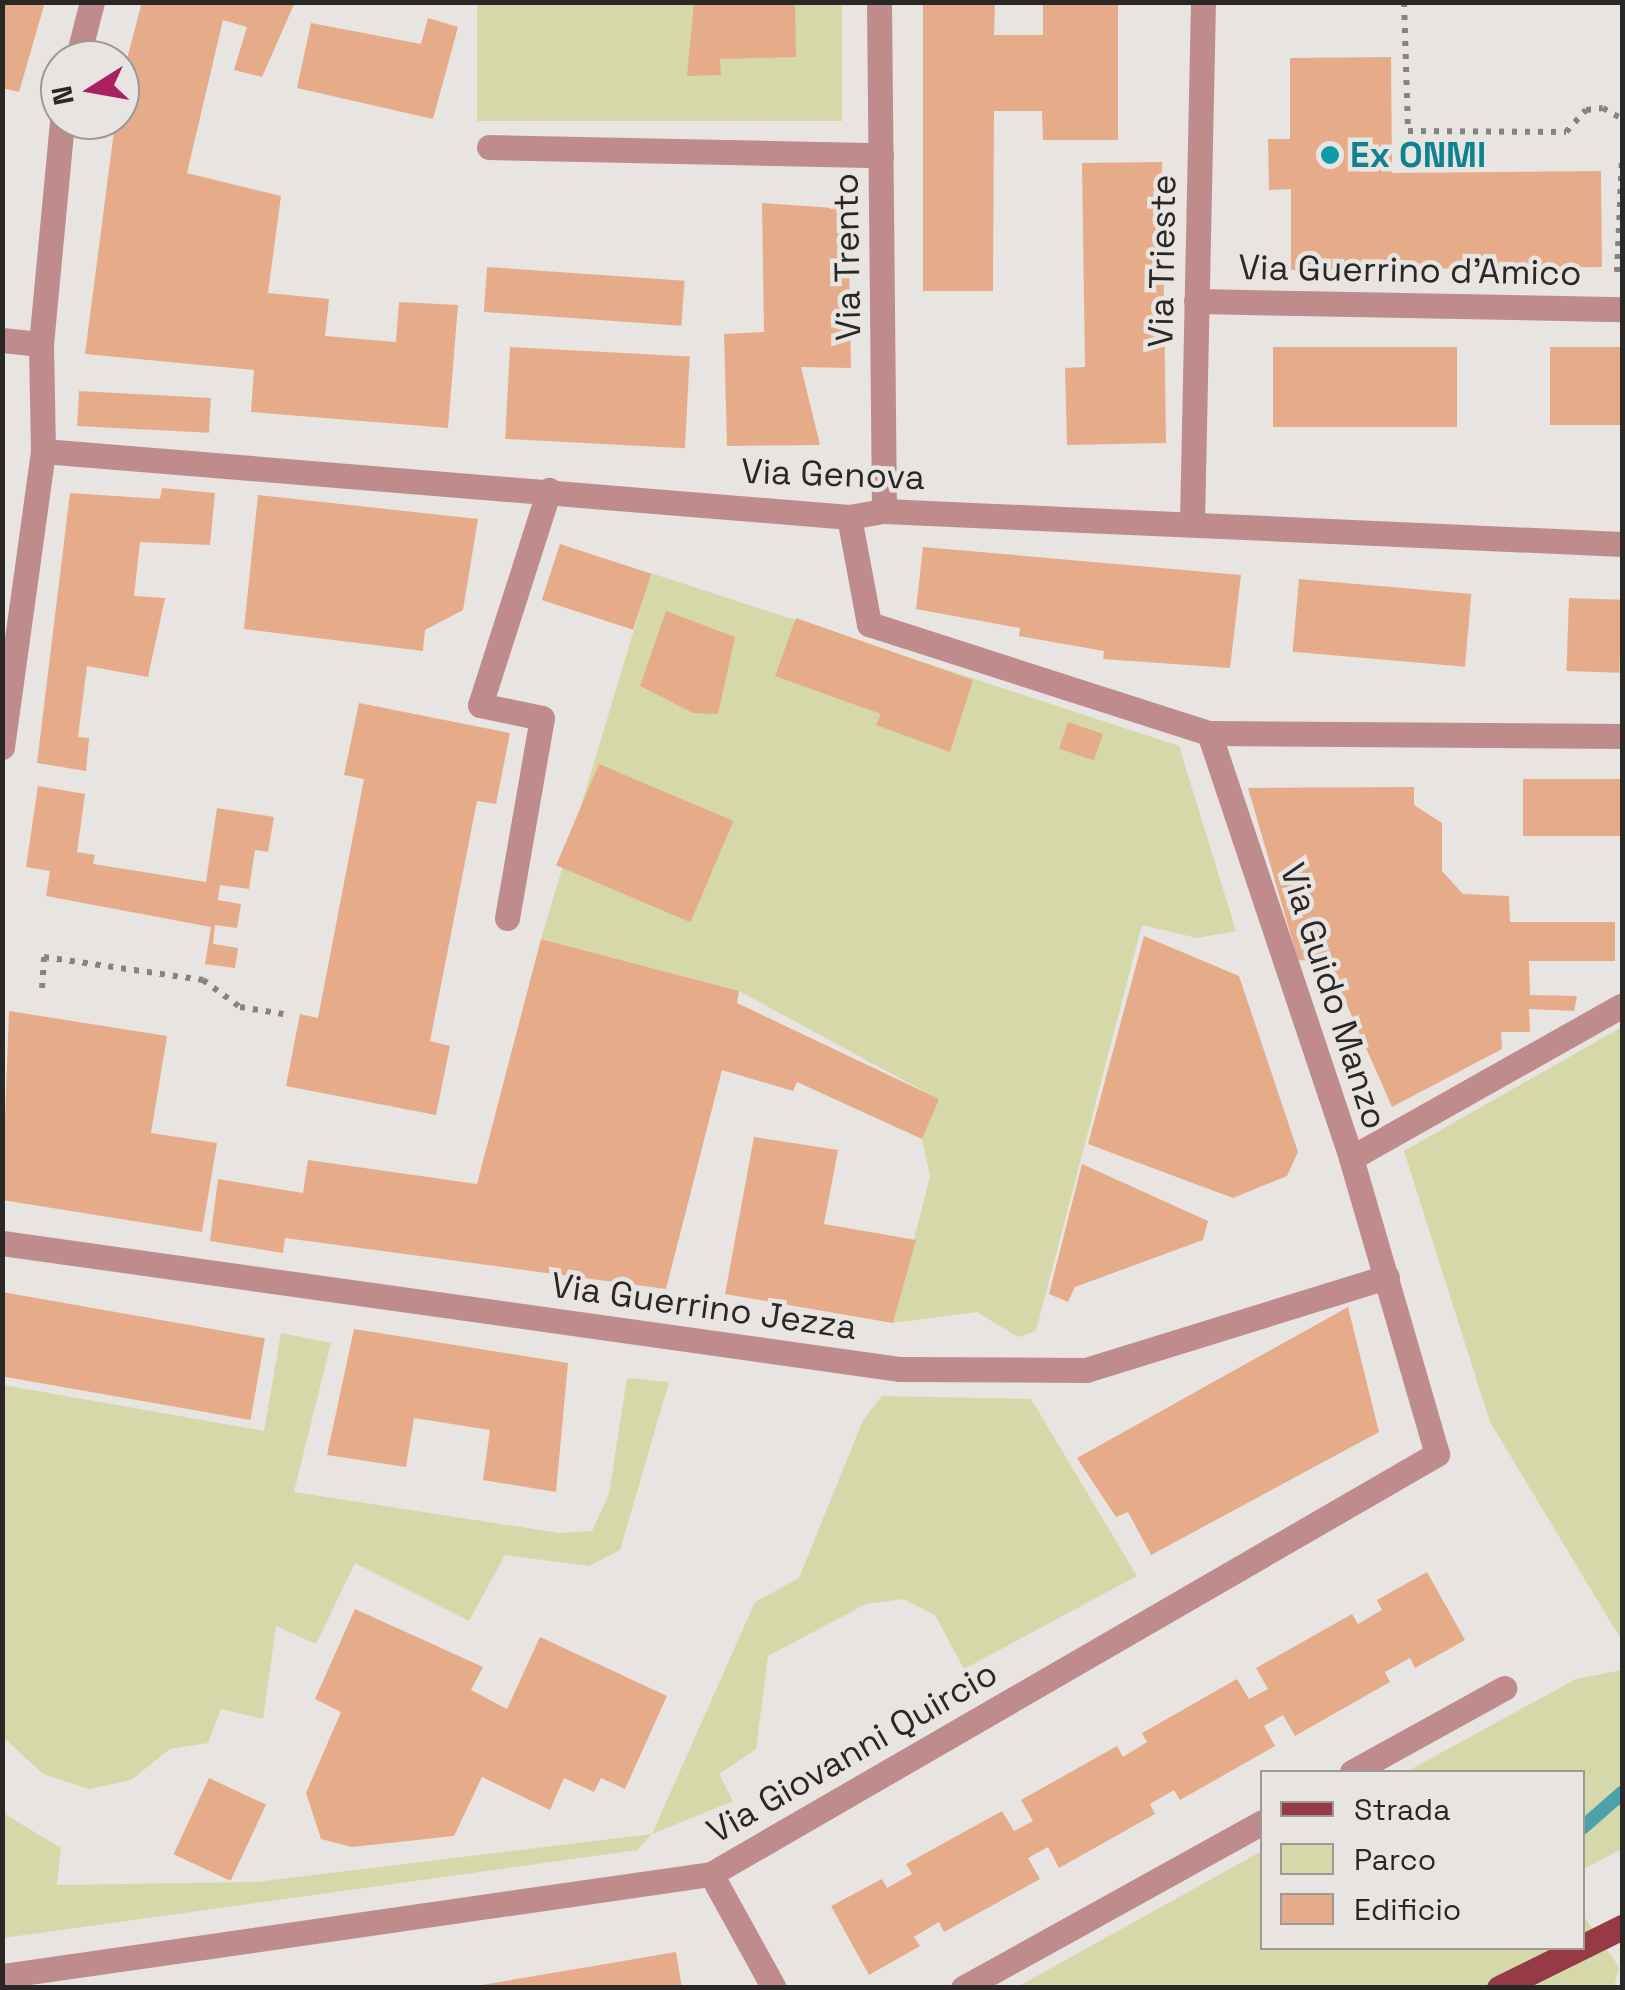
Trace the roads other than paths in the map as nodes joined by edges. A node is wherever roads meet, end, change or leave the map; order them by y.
1 (92, 2) edge
2 (879, 2) edge
3 (1203, 2) edge
4 (82, 40) edge
5 (60, 140) edge
6 (489, 148) dead end
7 (880, 155) junction
8 (1196, 300) junction
9 (1620, 309) edge
10 (2, 340) edge
11 (41, 344) junction
12 (42, 451) junction
13 (549, 490) junction
14 (884, 511) junction
15 (850, 517) junction
16 (1192, 522) junction
17 (1622, 544) edge
18 (1209, 732) junction
19 (1622, 736) edge
20 (2, 746) edge
21 (508, 918) dead end
22 (1622, 1006) edge
23 (1352, 1158) junction
24 (2, 1243) edge
25 (1387, 1277) junction
26 (1504, 1688) dead end
27 (1356, 1770) edge
28 (1260, 1823) edge
29 (711, 1874) junction
30 (1622, 1930) edge
31 (1585, 1947) edge
32 (1579, 1950) edge
33 (2, 1976) edge
34 (774, 1988) edge
35 (963, 1988) edge
36 (1499, 1988) edge

1 - 4 street
2 - 7 street, Via Trento
3 - 8 street, Via Trieste
5 - 11 street
6 - 7 street
7 - 14 street, Via Trento
8 - 9 street, Via Guerrino d'Amico
8 - 16 street, Via Trieste
10 - 11 street
11 - 12 street
12 - 13 street, Via Genova
12 - 20 street
13 - 15 street, Via Genova
13 - 21 street
14 - 15 street, Via Genova
14 - 16 street, Via Genova
15 - 18 street
16 - 17 street, Via Genova
18 - 19 street
18 - 23 street, Via Guido Manzo
22 - 23 street, Via Guido Manzo
23 - 25 street
24 - 25 street, Via Guerrino Jezza
25 - 29 street, Via Giovanni Quircio
26 - 27 street
28 - 35 street
29 - 33 street, Via Giovanni Quircio
29 - 34 street
30 - 31 main road
32 - 36 main road

